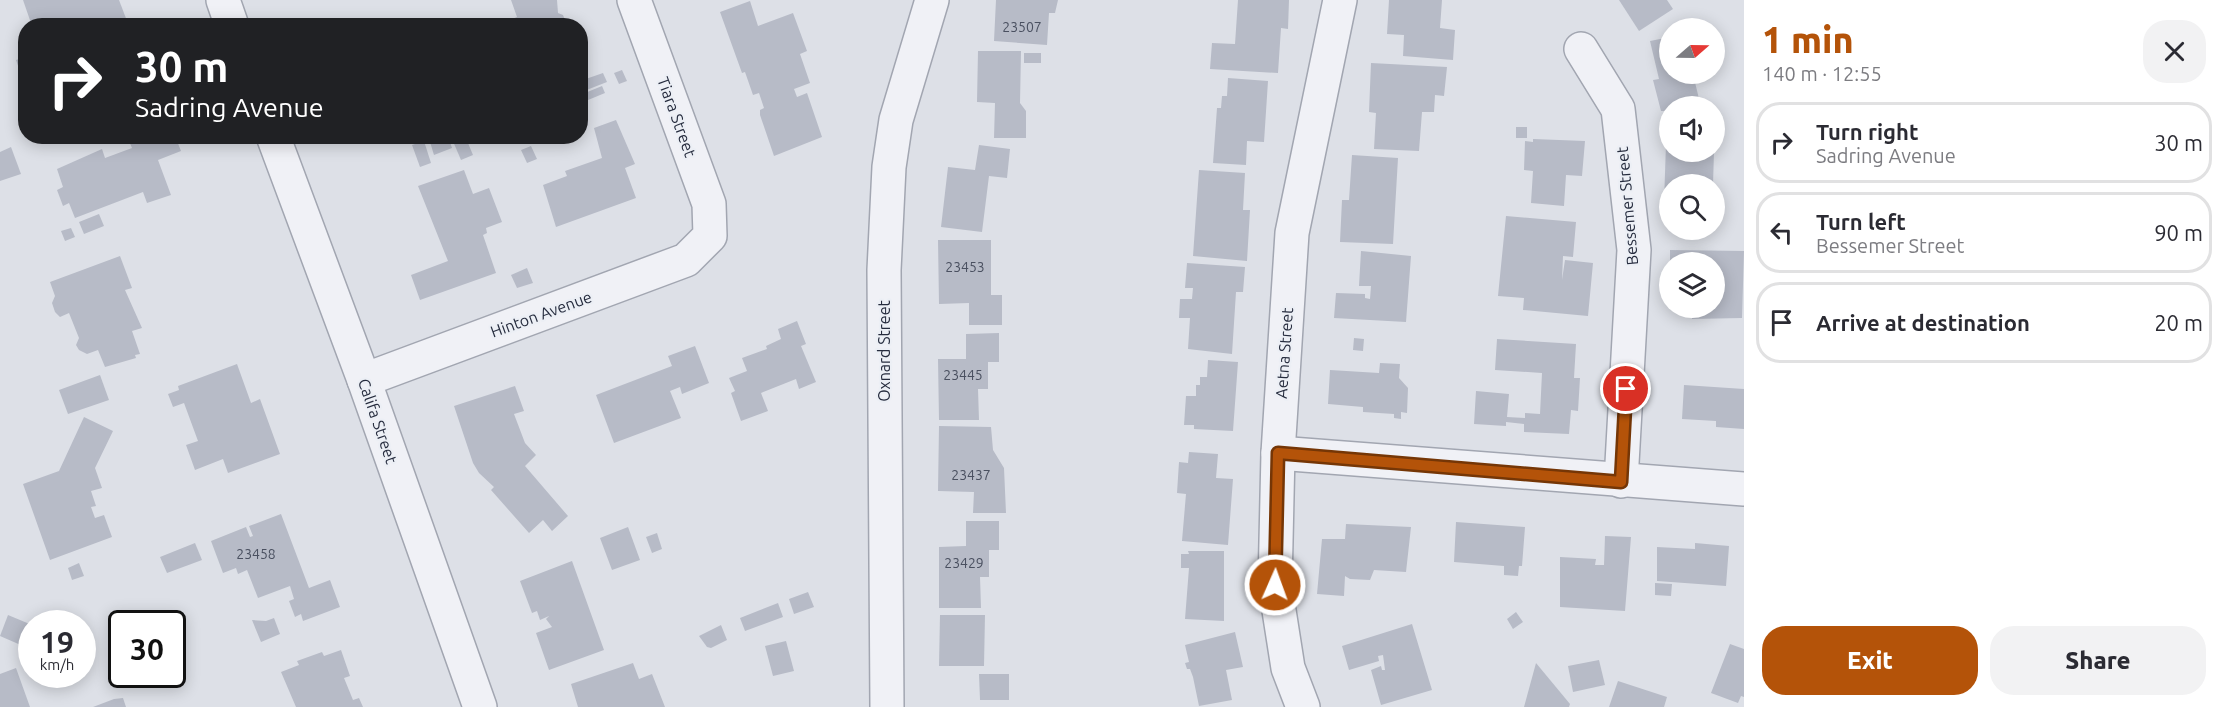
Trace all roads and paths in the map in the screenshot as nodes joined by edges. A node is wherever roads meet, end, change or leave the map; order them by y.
1 (223, 0) edge
2 (634, 0) edge
3 (932, 0) edge
4 (1340, 0) edge
5 (229, 18) edge
6 (1581, 49) dead end
7 (276, 144) edge
8 (710, 236) joint
9 (364, 380) junction
10 (1278, 453) junction
11 (1621, 482) junction
12 (1744, 489) edge
13 (480, 707) edge
14 (887, 707) edge
15 (1303, 707) edge

1 - 5 street
2 - 8 street, Tiara Street
3 - 14 street, Oxnard Street
4 - 10 street, Aetna Street
6 - 11 street, Bessemer Street
7 - 9 street, Califa Street
8 - 9 street, Hinton Avenue
9 - 13 street, Califa Street
10 - 11 street
10 - 15 street, Aetna Street
11 - 12 street

